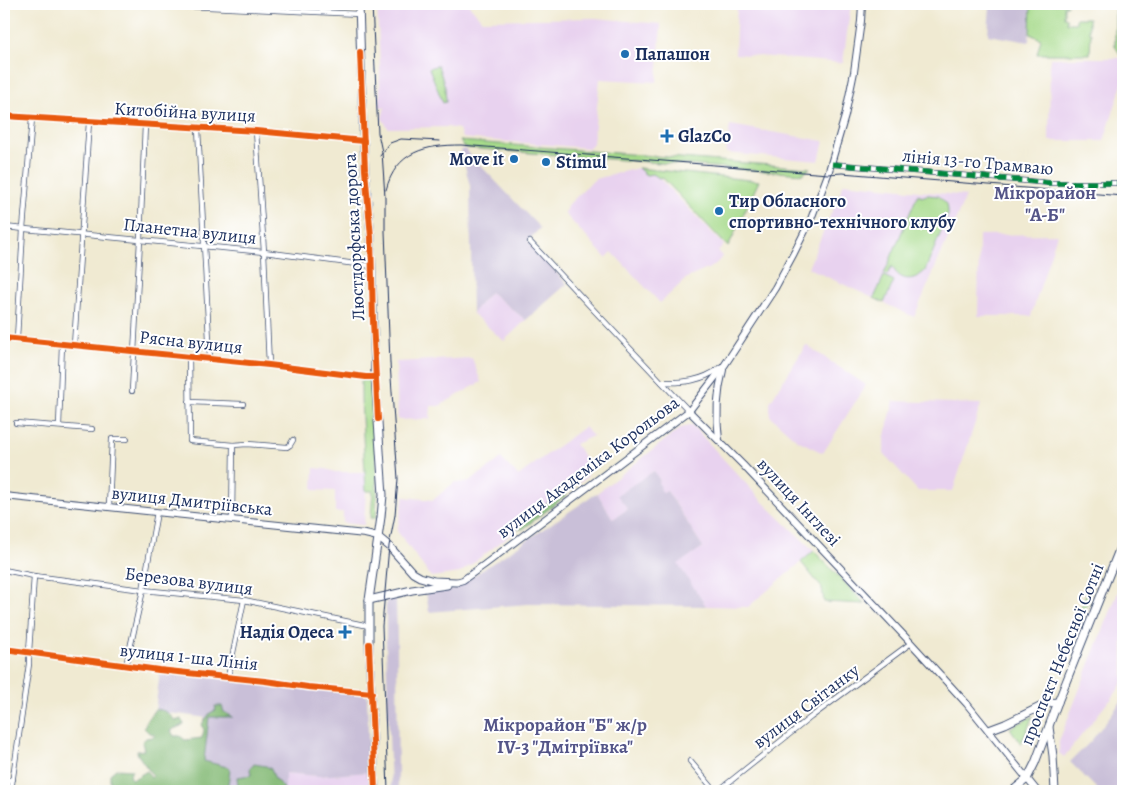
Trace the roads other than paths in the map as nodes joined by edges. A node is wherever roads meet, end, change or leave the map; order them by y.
1 (144, 4) edge
2 (359, 4) edge
3 (862, 4) edge
4 (359, 14) junction
5 (4, 116) edge
6 (32, 118) junction
7 (89, 122) junction
8 (145, 125) junction
9 (198, 128) junction
10 (256, 131) junction
11 (364, 141) junction
12 (832, 164) junction
13 (1123, 183) edge
14 (4, 227) edge
15 (23, 229) junction
16 (82, 234) junction
17 (140, 240) junction
18 (530, 242) dead end
19 (204, 246) junction
20 (264, 252) junction
21 (372, 266) junction
22 (4, 338) edge
23 (17, 339) junction
24 (62, 344) junction
25 (74, 345) junction
26 (134, 351) junction
27 (189, 356) junction
28 (210, 358) junction
29 (269, 365) junction
30 (724, 366) junction
31 (375, 377) junction
32 (662, 382) junction
33 (132, 391) dead end
34 (189, 402) junction
35 (243, 404) dead end
36 (690, 410) junction
37 (16, 423) dead end
38 (59, 426) junction
39 (92, 429) dead end
40 (127, 439) dead end
41 (293, 440) dead end
42 (719, 440) junction
43 (233, 446) junction
44 (4, 496) edge
45 (109, 507) junction
46 (157, 512) junction
47 (232, 520) junction
48 (378, 536) junction
49 (1123, 540) edge
50 (4, 570) edge
51 (413, 573) junction
52 (34, 576) junction
53 (456, 582) junction
54 (143, 590) junction
55 (412, 590) junction
56 (244, 600) junction
57 (369, 600) junction
58 (369, 626) junction
59 (911, 643) junction
60 (4, 649) edge
61 (29, 652) junction
62 (126, 666) junction
63 (228, 677) junction
64 (372, 693) junction
65 (1058, 702) junction
66 (1049, 727) junction
67 (989, 730) junction
68 (690, 761) dead end
69 (13, 779) junction
70 (1027, 779) junction
71 (4, 783) edge
72 (11, 791) edge
73 (376, 791) edge
74 (717, 791) edge
75 (1012, 791) edge
76 (1038, 791) edge
77 (1055, 791) edge

1 - 4 street
2 - 4 main road, Люстдорфська дорога
3 - 12 main road, вулиця Академіка Корольова
4 - 11 main road, Люстдорфська дорога
5 - 6 street, Китобійна вулиця
6 - 7 street, Китобійна вулиця
6 - 15 street
7 - 8 street, Китобійна вулиця
7 - 16 street
8 - 9 street, Китобійна вулиця
8 - 17 street
9 - 10 street, Китобійна вулиця
9 - 19 street
10 - 11 street, Китобійна вулиця
10 - 20 street
11 - 21 main road, Люстдорфська дорога
12 - 13 street, лінія 13-го Трамваю
12 - 30 main road, вулиця Академіка Корольова
14 - 15 street, Планетна вулиця
15 - 16 street, Планетна вулиця
15 - 23 street
16 - 17 street, Планетна вулиця
16 - 25 street
17 - 19 street, Планетна вулиця
17 - 26 street
18 - 32 street, вулиця Інглезі
19 - 20 street, Планетна вулиця
19 - 28 street
20 - 21 street, Планетна вулиця
20 - 29 street
21 - 31 main road, Люстдорфська дорога
22 - 23 street, Рясна вулиця
23 - 24 street, Рясна вулиця
24 - 25 street, Рясна вулиця
24 - 38 street
25 - 26 street, Рясна вулиця
26 - 27 street, Рясна вулиця
26 - 33 street
27 - 28 street, Рясна вулиця
27 - 34 street
28 - 29 street, Рясна вулиця
29 - 31 street, Рясна вулиця
30 - 32 street
30 - 36 main road, вулиця Академіка Корольова
30 - 42 main road
31 - 48 main road, Люстдорфська дорога
32 - 36 street, вулиця Інглезі
34 - 35 street
34 - 43 street
36 - 42 main road, вулиця Інглезі
36 - 53 main road, вулиця Академіка Корольова
37 - 38 street
38 - 39 street
40 - 45 street
41 - 43 street
42 - 59 main road, вулиця Інглезі
43 - 47 street
44 - 45 main road, вулиця Дмитріївська
45 - 46 main road, вулиця Дмитріївська
46 - 47 main road, вулиця Дмитріївська
46 - 54 street
47 - 48 main road, вулиця Дмитріївська
48 - 51 main road
48 - 57 main road, Люстдорфська дорога
49 - 65 main road, проспект Небесної Сотні
50 - 52 street, Березова вулиця
51 - 53 main road
51 - 55 main road
52 - 54 street, Березова вулиця
52 - 61 street
53 - 55 main road
54 - 56 street, Березова вулиця
54 - 62 street
55 - 57 main road
56 - 58 street, Березова вулиця
56 - 63 street
57 - 58 main road, Люстдорфська дорога
58 - 64 main road, Люстдорфська дорога
59 - 67 main road, вулиця Інглезі
59 - 74 street, вулиця Світанку
60 - 61 street, вулиця 1-ша Лінія
61 - 62 street, вулиця 1-ша Лінія
61 - 69 street
62 - 63 street, вулиця 1-ша Лінія
63 - 64 street, вулиця 1-ша Лінія
64 - 73 main road, Люстдорфська дорога
65 - 66 main road, проспект Небесної Сотні
65 - 67 main road
66 - 70 main road, проспект Небесної Сотні
66 - 77 main road
67 - 70 main road, вулиця Інглезі
68 - 74 street
69 - 71 street
69 - 72 street
70 - 75 main road
70 - 76 main road, вулиця Інглезі
71 - 72 street

